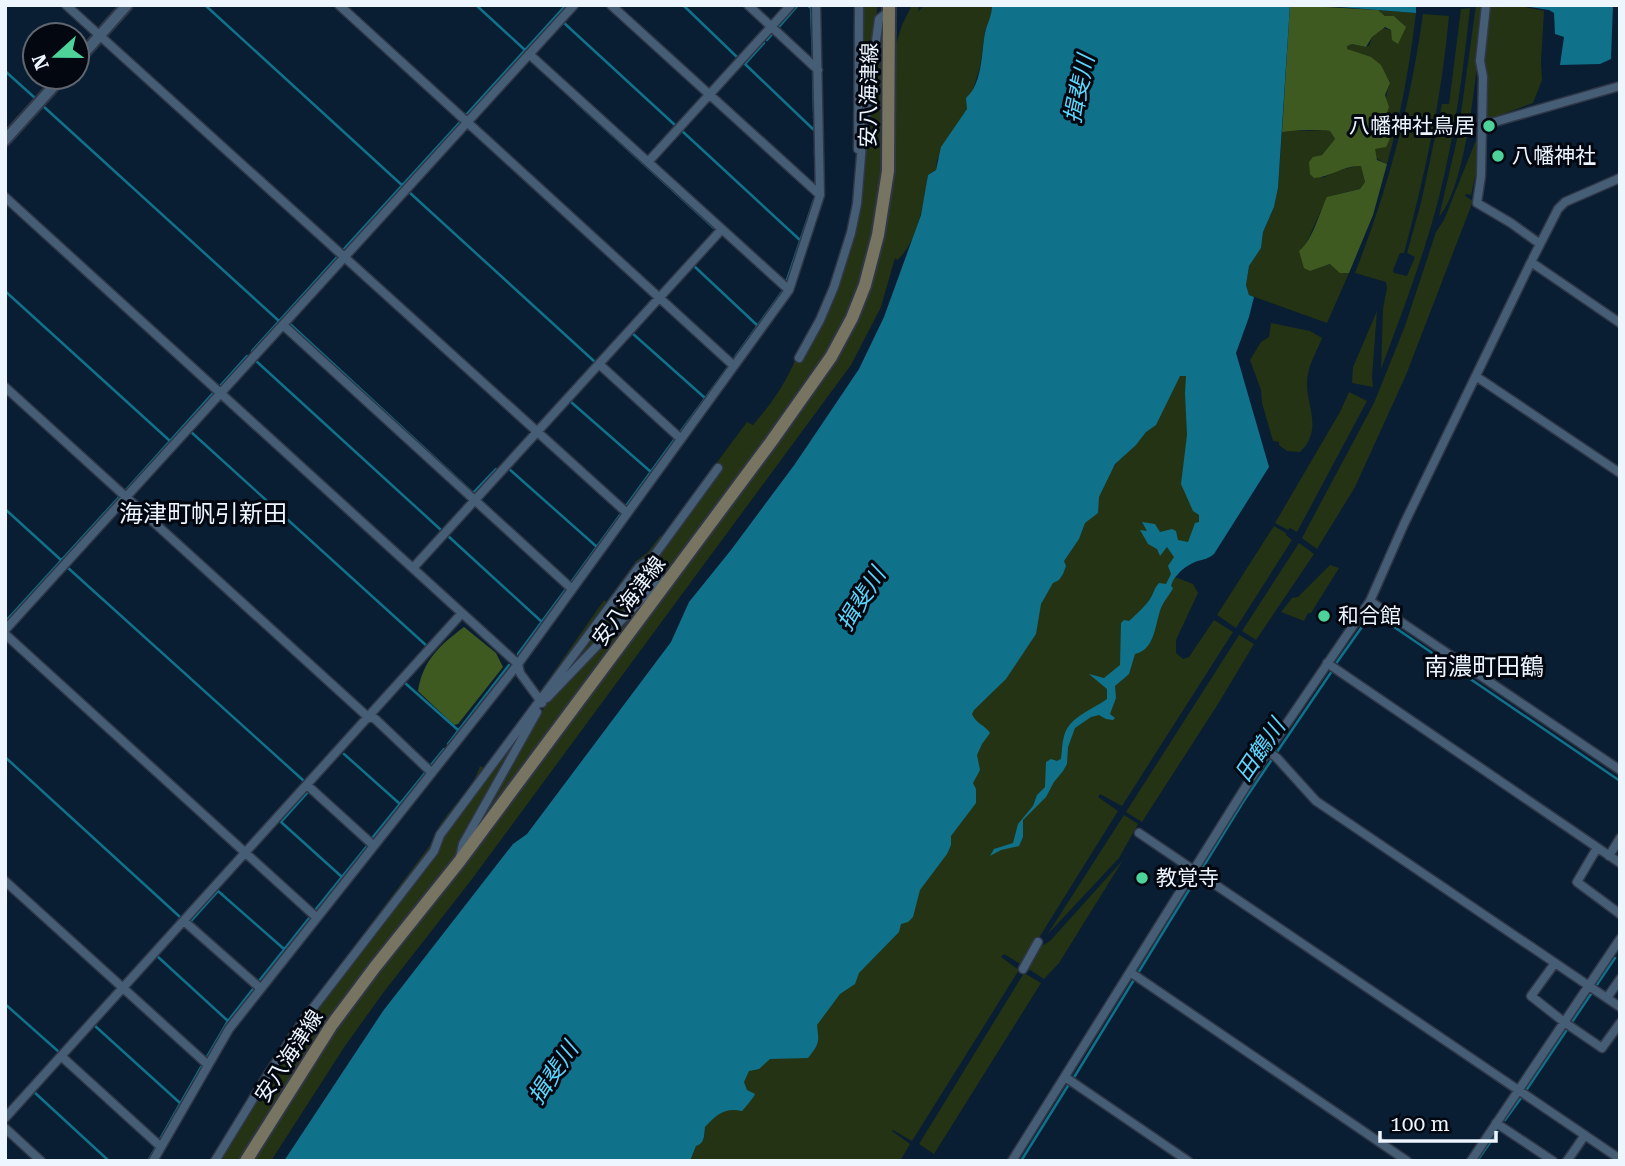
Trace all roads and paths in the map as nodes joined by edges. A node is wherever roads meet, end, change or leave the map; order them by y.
1 (66, 5) edge
2 (127, 5) edge
3 (339, 5) edge
4 (574, 5) edge
5 (611, 5) edge
6 (748, 5) edge
7 (792, 5) edge
8 (816, 5) edge
9 (859, 5) edge
10 (1486, 5) edge
11 (889, 8) edge
12 (772, 26) junction
13 (100, 36) junction
14 (91, 46) edge
15 (529, 54) junction
16 (818, 70) junction
17 (1620, 86) edge
18 (49, 91) edge
19 (709, 95) junction
20 (1482, 120) junction
21 (467, 122) junction
22 (5, 140) edge
23 (648, 162) junction
24 (861, 163) junction
25 (1620, 178) edge
26 (820, 195) junction
27 (5, 197) edge
28 (722, 229) junction
29 (1540, 244) junction
30 (344, 258) junction
31 (1533, 258) dead end
32 (789, 290) junction
33 (660, 297) junction
34 (1620, 323) edge
35 (283, 325) junction
36 (799, 358) dead end
37 (599, 364) junction
38 (734, 366) junction
39 (1477, 376) junction
40 (5, 387) edge
41 (221, 393) junction
42 (536, 433) junction
43 (681, 439) junction
44 (718, 468) dead end
45 (1620, 473) edge
46 (126, 497) junction
47 (475, 500) junction
48 (627, 513) junction
49 (413, 568) junction
50 (668, 579) junction
51 (572, 589) junction
52 (1370, 601) junction
53 (462, 613) junction
54 (5, 632) edge
55 (518, 664) junction
56 (1331, 666) junction
57 (541, 702) junction
58 (370, 716) junction
59 (1272, 754) junction
60 (1620, 770) edge
61 (431, 772) junction
62 (307, 785) junction
63 (1139, 832) dead end
64 (1620, 838) edge
65 (373, 845) junction
66 (1597, 848) junction
67 (246, 853) junction
68 (1609, 856) junction
69 (458, 862) junction
70 (1620, 863) edge
71 (1199, 871) junction
72 (5, 881) edge
73 (1620, 914) edge
74 (316, 917) junction
75 (184, 921) junction
76 (1620, 939) edge
77 (1038, 942) dead end
78 (1611, 953) junction
79 (1620, 958) edge
80 (1555, 964) junction
81 (1023, 969) dead end
82 (1131, 973) junction
83 (1620, 979) edge
84 (1588, 986) junction
85 (123, 988) junction
86 (260, 988) junction
87 (1606, 998) junction
88 (1620, 1007) edge
89 (1564, 1022) junction
90 (1620, 1023) edge
91 (61, 1056) junction
92 (208, 1065) junction
93 (1069, 1080) junction
94 (1520, 1090) junction
95 (5, 1118) edge
96 (1496, 1123) junction
97 (5, 1128) edge
98 (1585, 1135) junction
99 (161, 1147) junction
100 (1620, 1159) edge
101 (41, 1161) edge
102 (153, 1161) edge
103 (215, 1161) edge
104 (246, 1161) edge
105 (1012, 1161) edge
106 (1188, 1161) edge
107 (1407, 1161) edge
108 (1471, 1161) edge
109 (1553, 1161) edge
110 (1567, 1161) edge

1 - 13 street
2 - 13 street
3 - 21 street
4 - 15 street
5 - 19 street
6 - 12 street
7 - 12 street
8 - 16 street
9 - 24 street
10 - 20 street
11 - 24 street
11 - 50 main road, 安八海津線
12 - 16 street
12 - 19 street
13 - 14 street
13 - 30 street
15 - 21 street
15 - 23 street
16 - 26 street
17 - 20 street
18 - 22 street
19 - 23 street
19 - 26 street
20 - 29 street
21 - 30 street
21 - 33 street
23 - 28 street
24 - 36 street
25 - 29 street
26 - 32 street
27 - 41 street
28 - 32 street
28 - 33 street
29 - 31 street
30 - 35 street
30 - 42 street
32 - 38 street
33 - 37 street
33 - 38 street
34 - 39 street
35 - 41 street
35 - 47 street
37 - 42 street
37 - 43 street
38 - 43 street
39 - 45 street
39 - 52 street
40 - 46 street
41 - 46 street
41 - 49 street
42 - 47 street
42 - 48 street
43 - 48 street
44 - 57 street
46 - 54 street
46 - 58 street
47 - 49 street
47 - 51 street
48 - 51 street
49 - 53 street
50 - 57 street
50 - 69 main road, 安八海津線
51 - 55 street
52 - 56 street
52 - 60 street
53 - 55 street
53 - 58 street
54 - 67 street
55 - 57 street
55 - 61 street
56 - 59 street
56 - 66 street
57 - 69 street
57 - 103 street
58 - 61 street
58 - 62 street
59 - 71 street
59 - 80 street
61 - 65 street
62 - 65 street
62 - 67 street
63 - 71 street
64 - 68 street
65 - 74 street
66 - 68 street
66 - 73 street
67 - 74 street
67 - 75 street
68 - 70 street
69 - 104 main road, 安八海津線
71 - 82 street
71 - 94 street
72 - 85 street
74 - 86 street
75 - 85 street
75 - 86 street
76 - 78 street
77 - 81 street
78 - 79 street
78 - 84 street
80 - 84 street
80 - 89 street
82 - 93 street
82 - 107 street
83 - 87 street
84 - 87 street
84 - 89 street
85 - 91 street
85 - 92 street
86 - 92 street
87 - 88 street
89 - 90 street
89 - 94 street
91 - 95 street
91 - 99 street
92 - 99 street
93 - 105 street
93 - 106 street
94 - 96 street
94 - 98 street
96 - 108 street
96 - 109 street
97 - 101 street
98 - 100 street
98 - 110 street
99 - 102 street

